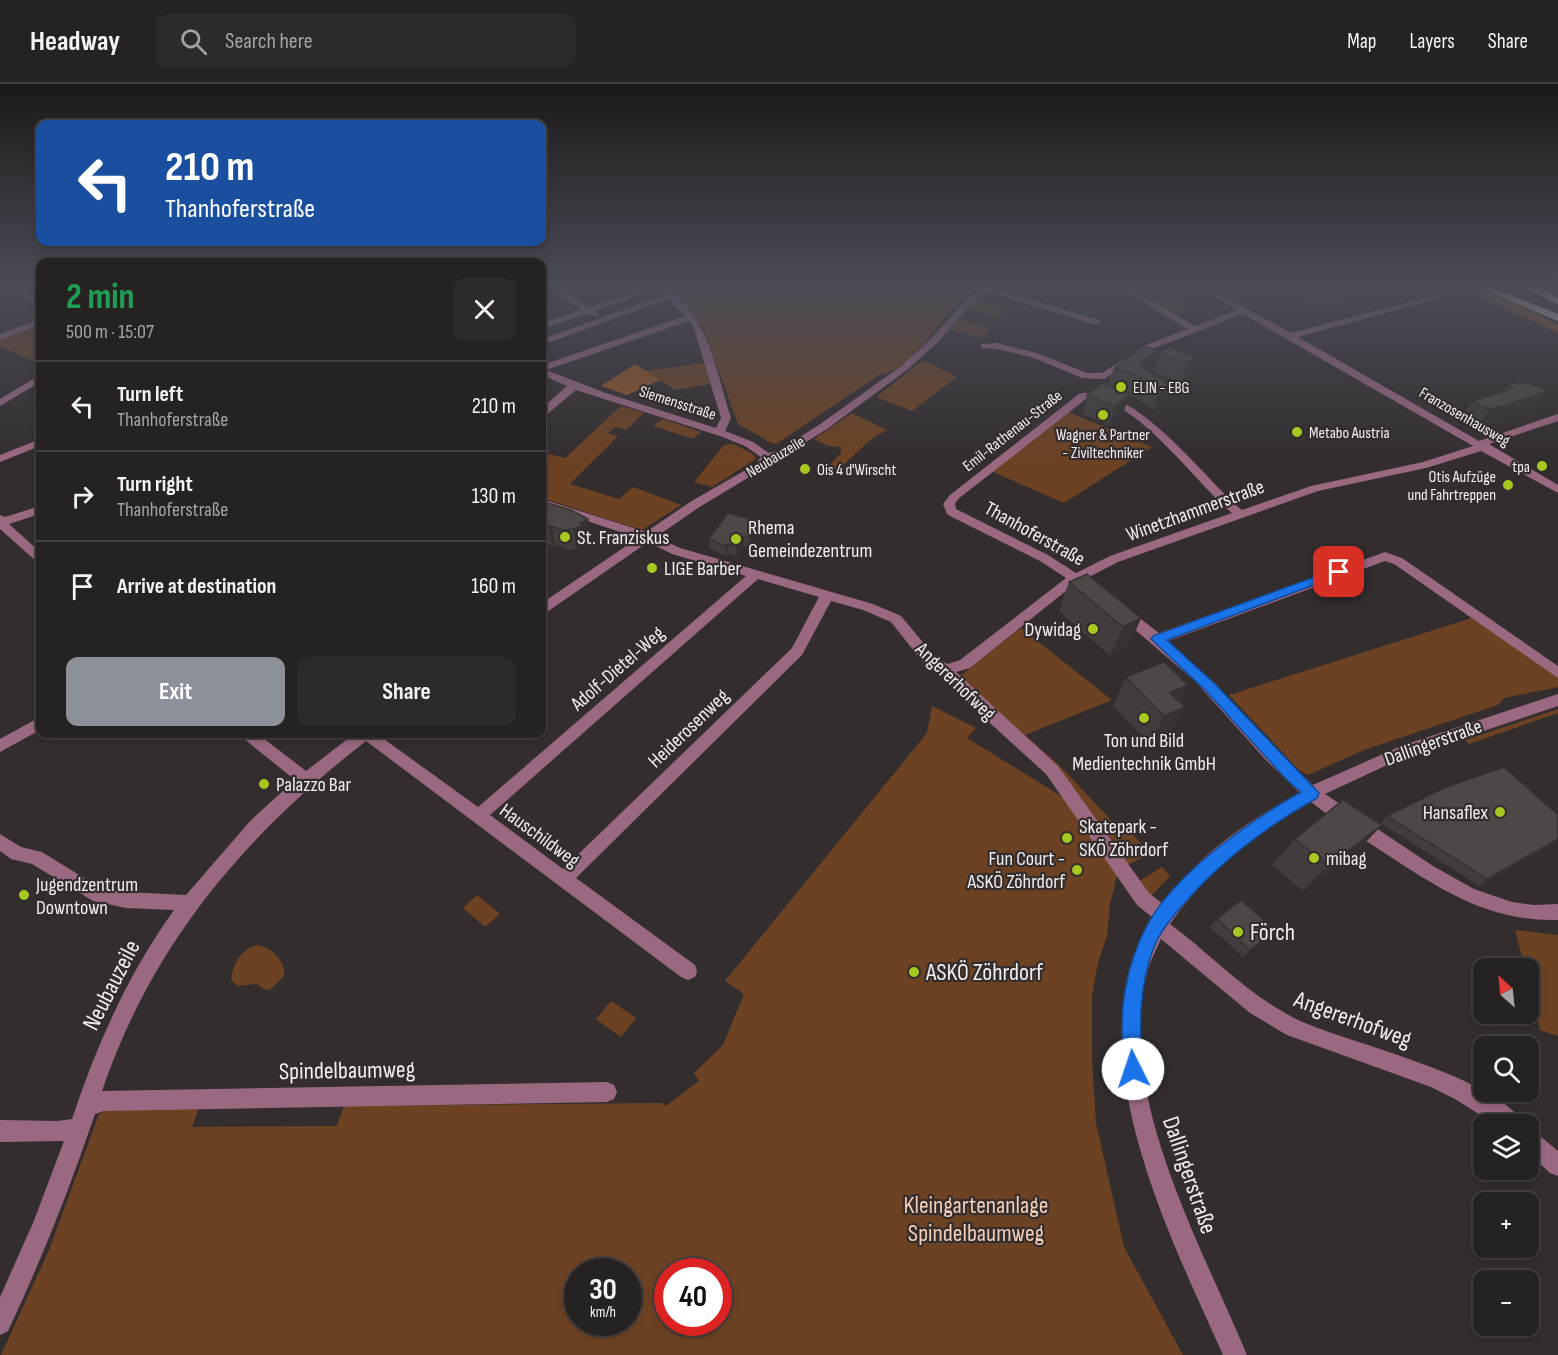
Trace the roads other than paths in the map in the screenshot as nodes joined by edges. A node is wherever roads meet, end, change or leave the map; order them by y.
1 (618, 343) edge
2 (704, 343) edge
3 (930, 343) edge
4 (1160, 343) edge
5 (1304, 343) edge
6 (984, 346) dead end
7 (546, 369) edge
8 (546, 372) edge
9 (36, 380) edge
10 (574, 386) junction
11 (0, 403) edge
12 (546, 410) edge
13 (1558, 417) edge
14 (719, 432) junction
15 (36, 444) edge
16 (1483, 445) junction
17 (767, 457) junction
18 (0, 459) edge
19 (1558, 490) edge
20 (546, 503) edge
21 (949, 507) joint
22 (36, 511) edge
23 (1241, 514) junction
24 (1, 522) edge
25 (646, 537) junction
26 (36, 555) edge
27 (755, 575) junction
28 (1076, 578) junction
29 (827, 596) junction
30 (546, 606) edge
31 (1158, 639) junction
32 (947, 670) junction
33 (1558, 673) edge
34 (1558, 700) edge
35 (36, 725) edge
36 (253, 738) edge
37 (360, 738) edge
38 (371, 738) edge
39 (0, 746) edge
40 (305, 779) junction
41 (1312, 793) junction
42 (478, 816) junction
43 (0, 842) edge
44 (564, 879) junction
45 (190, 903) junction
46 (1558, 912) edge
47 (1159, 920) junction
48 (688, 971) dead end
49 (607, 1092) dead end
50 (88, 1105) junction
51 (1499, 1114) edge
52 (80, 1128) junction
53 (0, 1131) edge
54 (1539, 1149) edge
55 (1558, 1165) edge
56 (0, 1323) edge
57 (1235, 1355) edge

1 - 7 street
2 - 14 street
3 - 17 street, Neubauzeile
4 - 6 street
5 - 16 street, Franzosenhausweg
8 - 10 street, Siemensstraße
9 - 11 street
10 - 12 street
10 - 14 street, Siemensstraße
13 - 16 street, Winetzhammerstraße
14 - 17 street, Siemensstraße
15 - 18 street
16 - 19 street, Franzosenhausweg
16 - 23 street, Winetzhammerstraße
17 - 25 street, Neubauzeile
20 - 25 street, Angererhofweg
21 - 23 street, Emil-Rathenau-Straße
21 - 28 street, Thanhoferstraße
22 - 24 street
23 - 28 street, Winetzhammerstraße
24 - 26 street
25 - 27 street, Angererhofweg
25 - 30 street, Neubauzeile
27 - 29 street, Angererhofweg
27 - 42 street, Adolf-Dietel-Weg
28 - 31 street, Thanhoferstraße
28 - 32 street, Winetzhammerstraße
29 - 32 street, Angererhofweg
29 - 44 street, Heiderosenweg
31 - 33 street
31 - 41 street, Thanhoferstraße
32 - 47 street, Angererhofweg
34 - 41 street, Dallingerstraße
35 - 39 street
36 - 40 street
37 - 40 street, Neubauzeile
38 - 42 street, Hauschildweg
40 - 45 street, Neubauzeile
41 - 46 street
41 - 47 street, Dallingerstraße
42 - 44 street, Hauschildweg
43 - 45 street
44 - 48 street, Hauschildweg
45 - 50 street, Neubauzeile
47 - 51 street, Angererhofweg
47 - 57 street, Dallingerstraße
49 - 50 street, Spindelbaumweg
50 - 52 street, Neubauzeile
52 - 53 street
52 - 56 street, Neubauzeile
54 - 55 street

